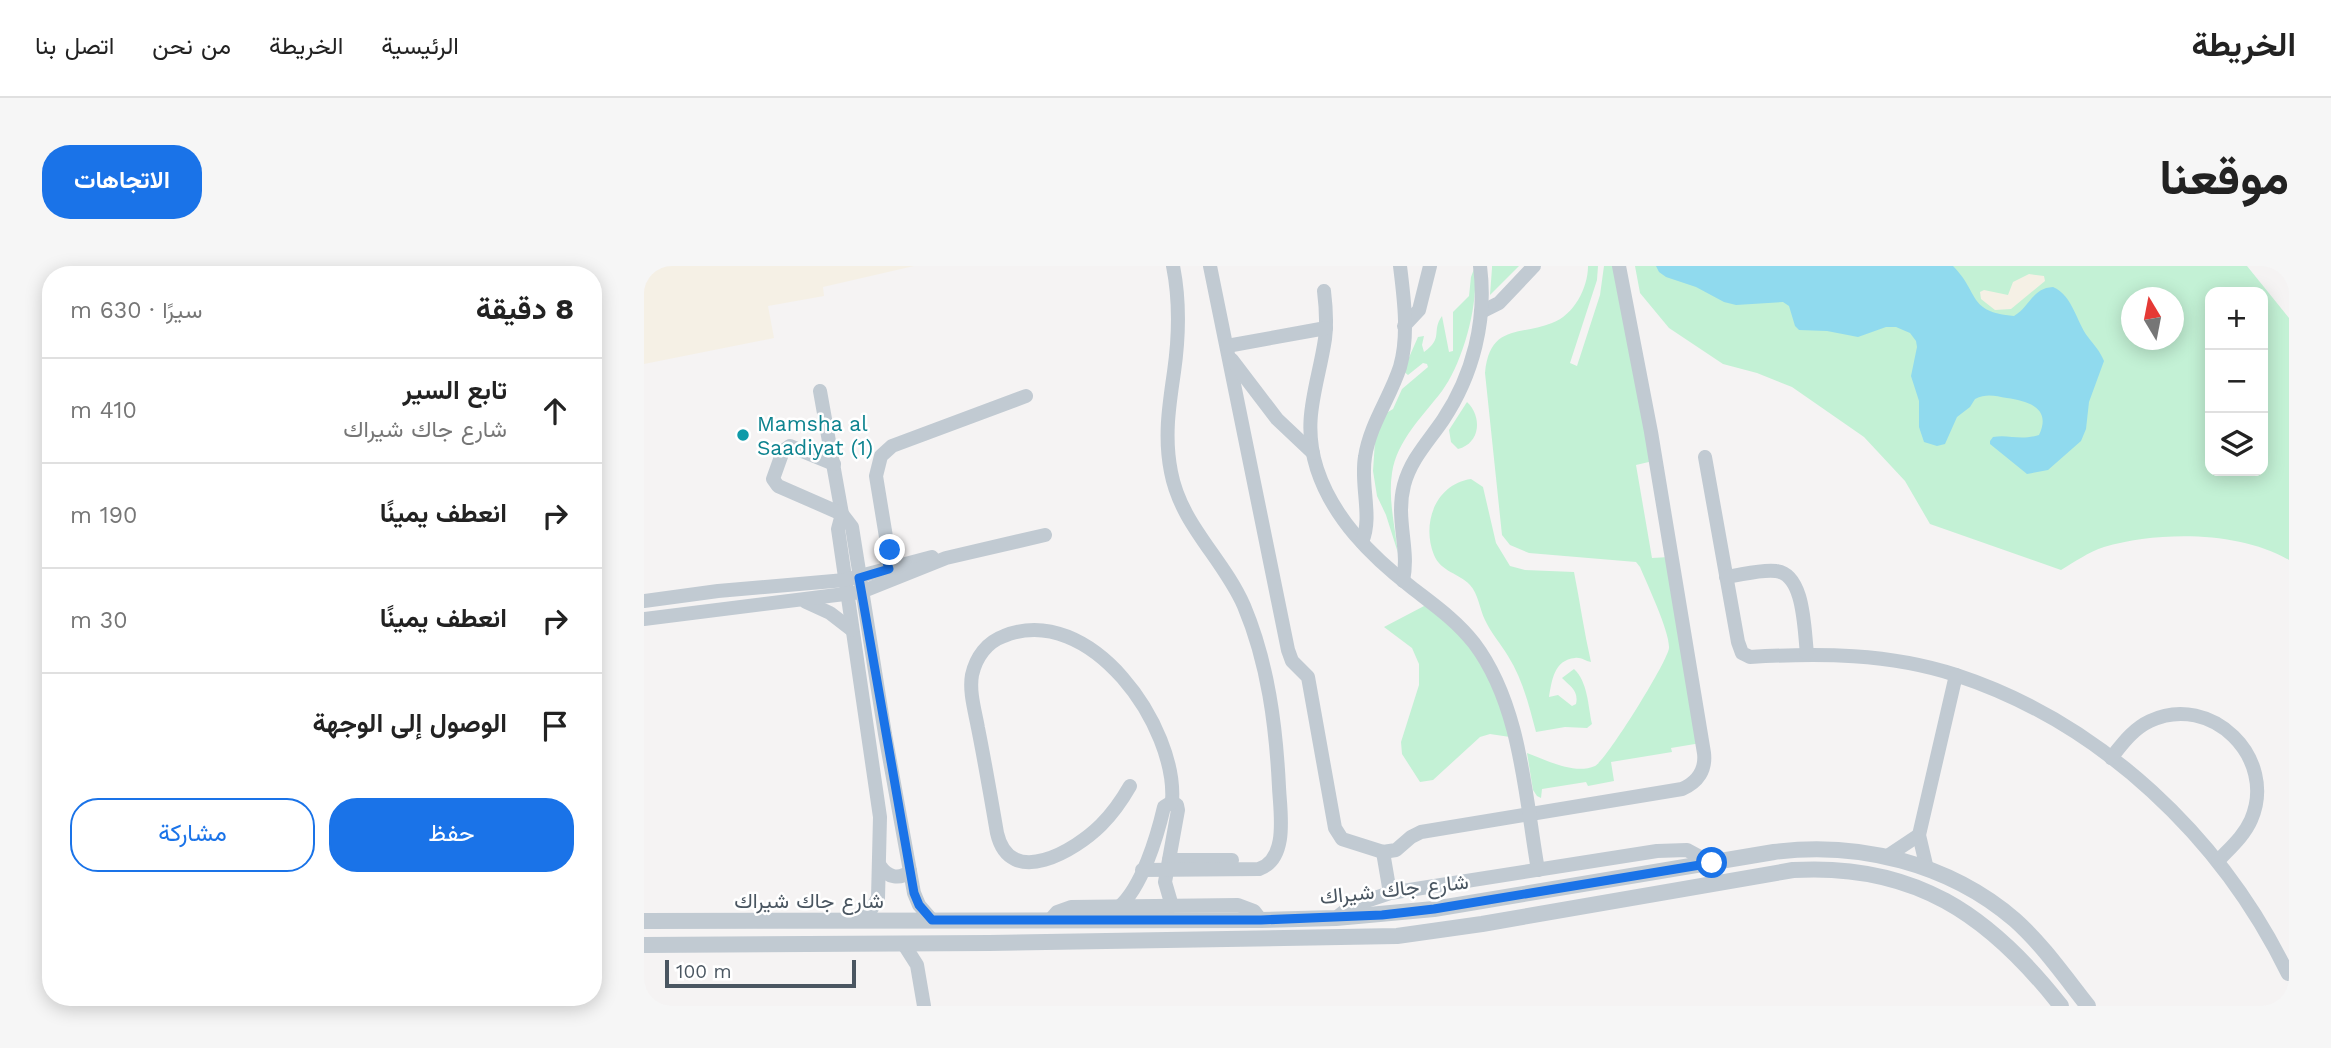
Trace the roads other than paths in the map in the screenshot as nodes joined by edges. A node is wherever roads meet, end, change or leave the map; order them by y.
1 (1173, 266) edge
2 (1210, 266) edge
3 (1401, 266) edge
4 (1430, 266) edge
5 (1480, 266) edge
6 (1534, 266) edge
7 (1619, 266) edge
8 (1324, 291) dead end
9 (1481, 312) junction
10 (1404, 327) junction
11 (1326, 328) junction
12 (1227, 350) junction
13 (820, 391) dead end
14 (1026, 397) dead end
15 (1313, 453) junction
16 (1705, 457) dead end
17 (834, 464) junction
18 (842, 514) junction
19 (1045, 535) dead end
20 (1362, 541) junction
21 (887, 543) junction
22 (946, 558) junction
23 (909, 563) junction
24 (894, 573) junction
25 (1726, 577) junction
26 (1403, 581) junction
27 (853, 586) junction
28 (801, 600) junction
29 (644, 601) edge
30 (644, 619) edge
31 (852, 630) junction
32 (1807, 653) junction
33 (1955, 675) junction
34 (2112, 758) junction
35 (1130, 786) dead end
36 (1172, 802) junction
37 (1528, 814) junction
38 (1919, 835) junction
39 (1382, 852) junction
40 (1886, 857) junction
41 (2218, 862) junction
42 (1712, 863) junction
43 (1168, 865) junction
44 (880, 866) junction
45 (1927, 869) junction
46 (1142, 870) junction
47 (1538, 870) junction
48 (911, 871) junction
49 (1390, 893) junction
50 (1119, 906) junction
51 (1171, 906) junction
52 (1336, 918) junction
53 (864, 920) junction
54 (932, 920) junction
55 (1050, 920) junction
56 (1261, 920) junction
57 (644, 921) edge
58 (903, 943) junction
59 (937, 943) junction
60 (644, 944) edge
61 (917, 965) junction
62 (2288, 974) edge
63 (924, 1006) edge
64 (2061, 1006) edge
65 (2088, 1006) edge

1 - 43 street
2 - 12 street
3 - 10 street
4 - 10 street
5 - 9 street
6 - 9 street
7 - 37 street
8 - 11 street
9 - 26 street
10 - 20 street
11 - 12 street
11 - 15 street
12 - 15 street
12 - 39 street
13 - 17 street
14 - 21 street
15 - 20 street
16 - 25 street
17 - 18 street
17 - 18 street
18 - 27 street
19 - 22 street
20 - 26 street
21 - 23 street
21 - 24 street
22 - 23 street
22 - 24 street
23 - 24 street
24 - 27 street
25 - 32 street
25 - 32 street
26 - 37 street
27 - 28 street
27 - 29 street
27 - 31 street
27 - 48 street
28 - 30 street
28 - 31 street
31 - 44 street
32 - 33 street
33 - 34 street
33 - 38 street
34 - 41 street
34 - 41 street
35 - 36 street
36 - 43 street
36 - 46 street
37 - 39 street
37 - 47 street
38 - 40 street
38 - 45 street
39 - 49 street
40 - 42 street, شارع جاك شيراك
40 - 45 street, شارع جاك شيراك
41 - 62 street
42 - 47 street
42 - 52 street, شارع جاك شيراك
43 - 46 street
43 - 51 street
44 - 48 street
44 - 53 street
45 - 65 street, شارع جاك شيراك
46 - 50 street
47 - 49 street
48 - 54 street
49 - 52 street
50 - 51 street
50 - 55 street
51 - 56 street
52 - 56 street, شارع جاك شيراك
53 - 54 street, شارع جاك شيراك
53 - 57 street, شارع جاك شيراك
54 - 55 street, شارع جاك شيراك
55 - 56 street, شارع جاك شيراك
58 - 59 street, شارع جاك شيراك
58 - 60 street, شارع جاك شيراك
58 - 61 street
59 - 61 street
59 - 64 street, شارع جاك شيراك
61 - 63 street

